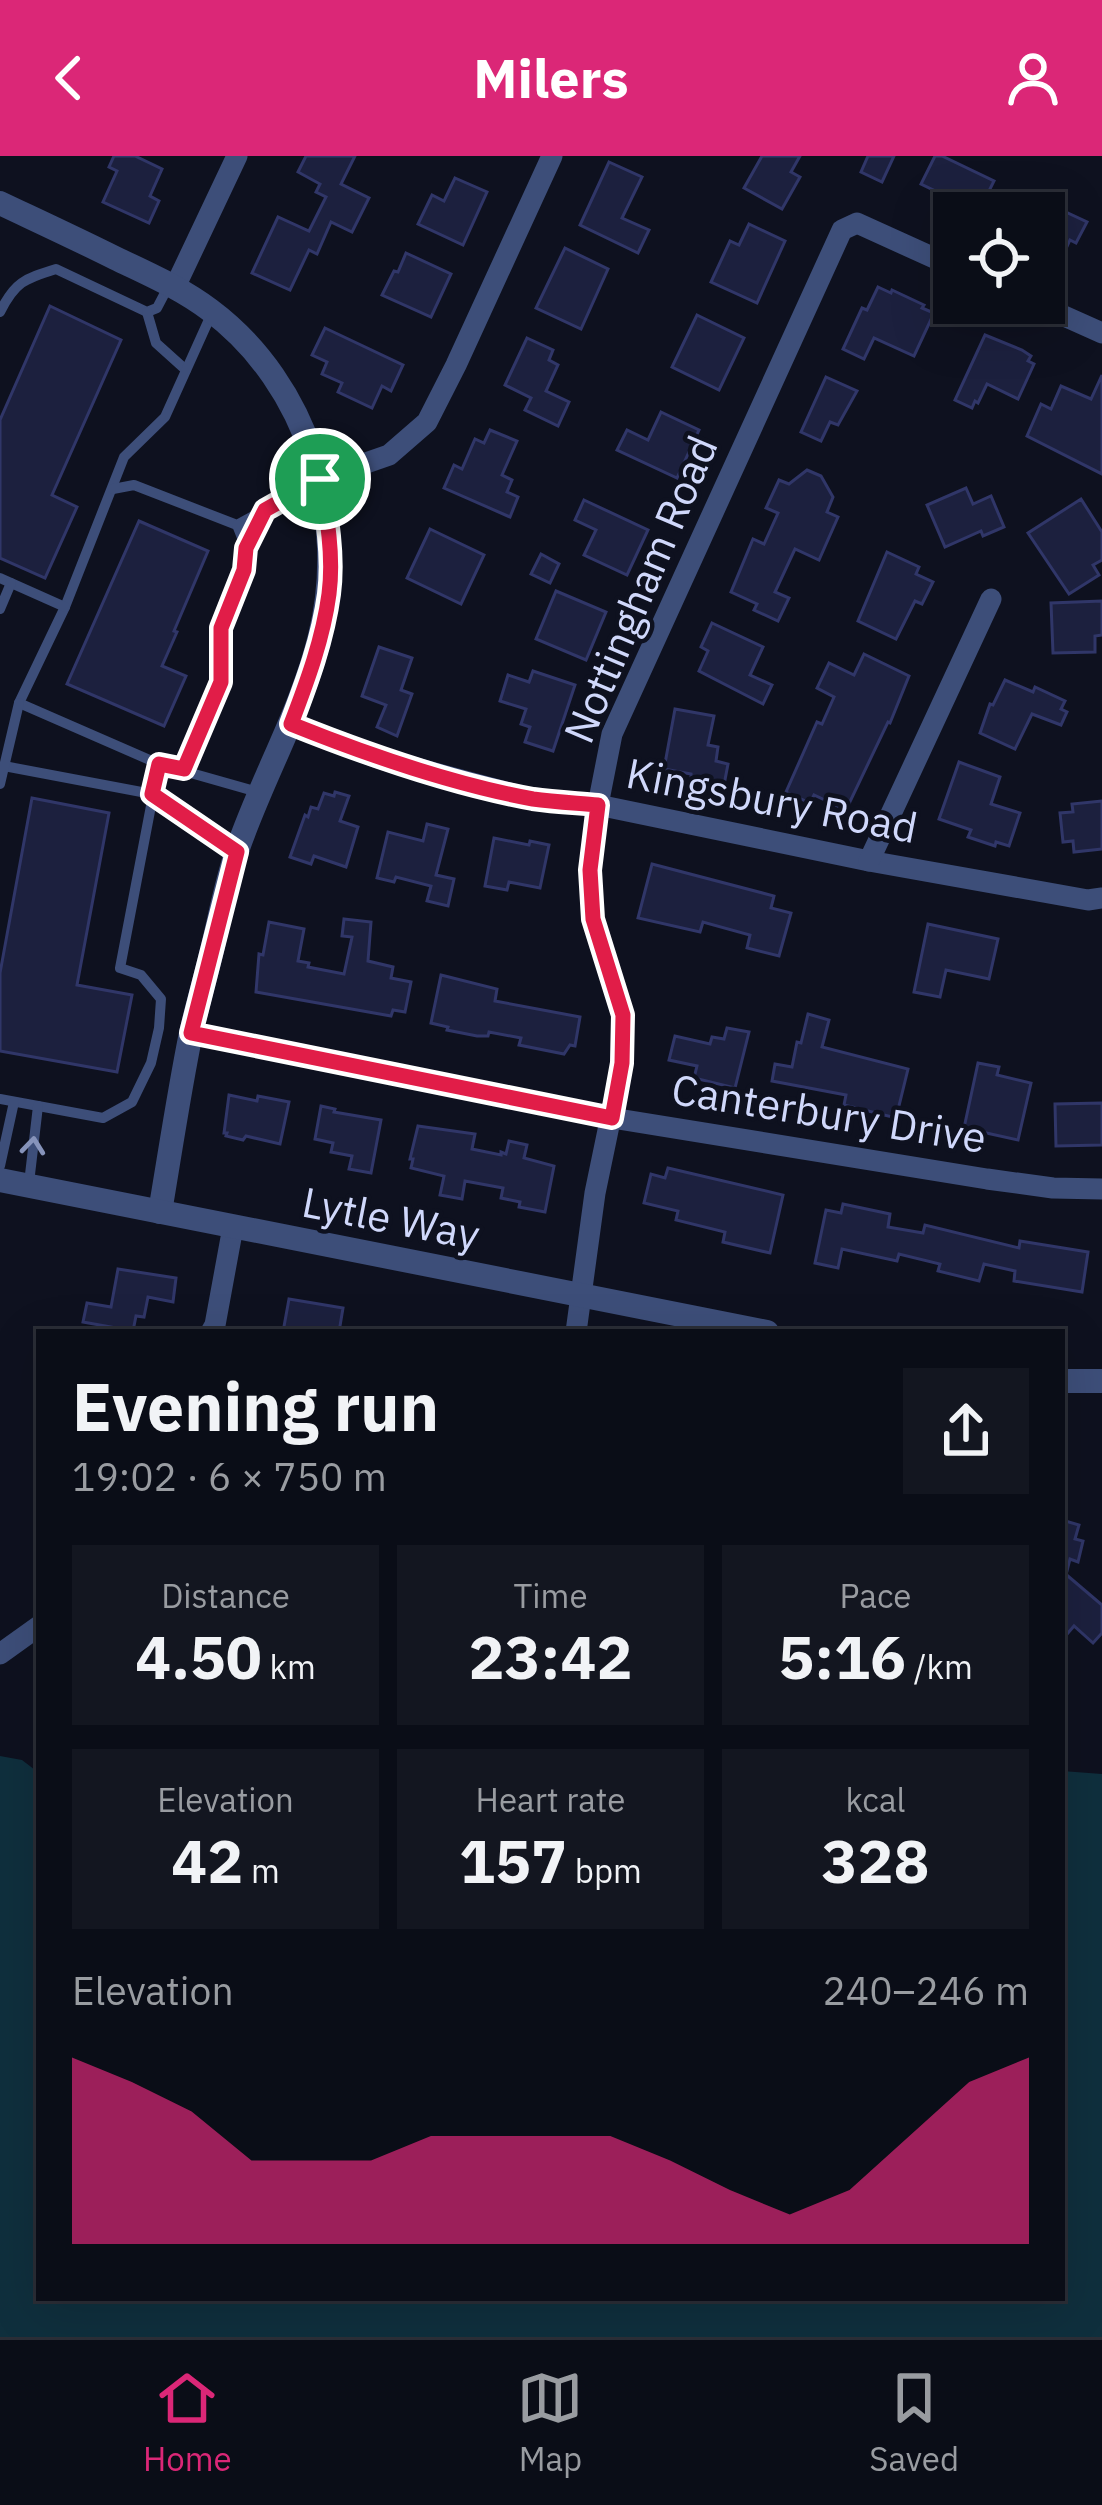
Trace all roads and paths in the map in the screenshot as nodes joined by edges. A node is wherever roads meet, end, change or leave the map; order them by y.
1 (236, 156) edge
2 (552, 156) edge
3 (0, 202) edge
4 (933, 257) edge
5 (172, 285) junction
6 (0, 312) edge
7 (147, 312) junction
8 (212, 312) junction
9 (1065, 317) edge
10 (1102, 334) edge
11 (186, 370) junction
12 (320, 479) junction
13 (113, 489) junction
14 (265, 510) junction
15 (237, 525) junction
16 (246, 548) junction
17 (5, 581) edge
18 (991, 598) dead end
19 (65, 607) junction
20 (0, 609) edge
21 (19, 703) junction
22 (7, 718) edge
23 (291, 724) junction
24 (4, 742) edge
25 (159, 764) junction
26 (4, 766) junction
27 (184, 769) junction
28 (0, 784) edge
29 (258, 791) junction
30 (152, 794) junction
31 (598, 805) junction
32 (237, 852) junction
33 (869, 861) junction
34 (1102, 898) edge
35 (191, 1033) junction
36 (0, 1100) edge
37 (14, 1102) junction
38 (38, 1106) junction
39 (612, 1118) junction
40 (0, 1166) edge
41 (0, 1180) edge
42 (29, 1186) junction
43 (1102, 1189) edge
44 (160, 1212) junction
45 (233, 1227) junction
46 (580, 1294) junction
47 (213, 1329) edge
48 (576, 1329) edge
49 (752, 1329) edge
50 (1065, 1381) edge
51 (1102, 1381) edge
52 (36, 1628) edge
53 (0, 1654) edge

1 - 5 street
2 - 12 street
3 - 5 street
4 - 31 street, Nottingham Road
5 - 7 lane
5 - 8 street
6 - 7 lane
7 - 11 lane
8 - 11 lane
8 - 12 street
9 - 10 street
11 - 13 lane
12 - 14 lane
12 - 23 street
13 - 15 lane
13 - 19 lane
14 - 15 lane
14 - 16 lane
15 - 16 lane
16 - 27 lane
17 - 19 lane
17 - 20 lane
18 - 33 street
19 - 21 lane
21 - 22 lane
21 - 25 lane
22 - 24 lane
23 - 29 street
23 - 31 street, Kingsbury Road
24 - 26 lane
25 - 27 lane
25 - 30 lane
26 - 28 lane
26 - 30 lane
27 - 29 lane
29 - 32 street
30 - 32 lane
30 - 38 lane
31 - 33 street, Kingsbury Road
31 - 39 street, Nottingham Road
32 - 35 street
33 - 34 street, Kingsbury Road
35 - 39 street, Canterbury Drive
35 - 44 street
36 - 37 lane
37 - 38 lane
37 - 40 lane
42 -> 38 lane
39 - 43 street, Canterbury Drive
39 - 46 street, Nottingham Road
41 - 42 street, Lytle Way
42 - 44 street, Lytle Way
44 - 45 street, Lytle Way
45 - 46 street, Lytle Way
45 - 47 street
46 - 48 street, Nottingham Road
46 - 49 street, Lytle Way
50 - 51 street
52 - 53 street

